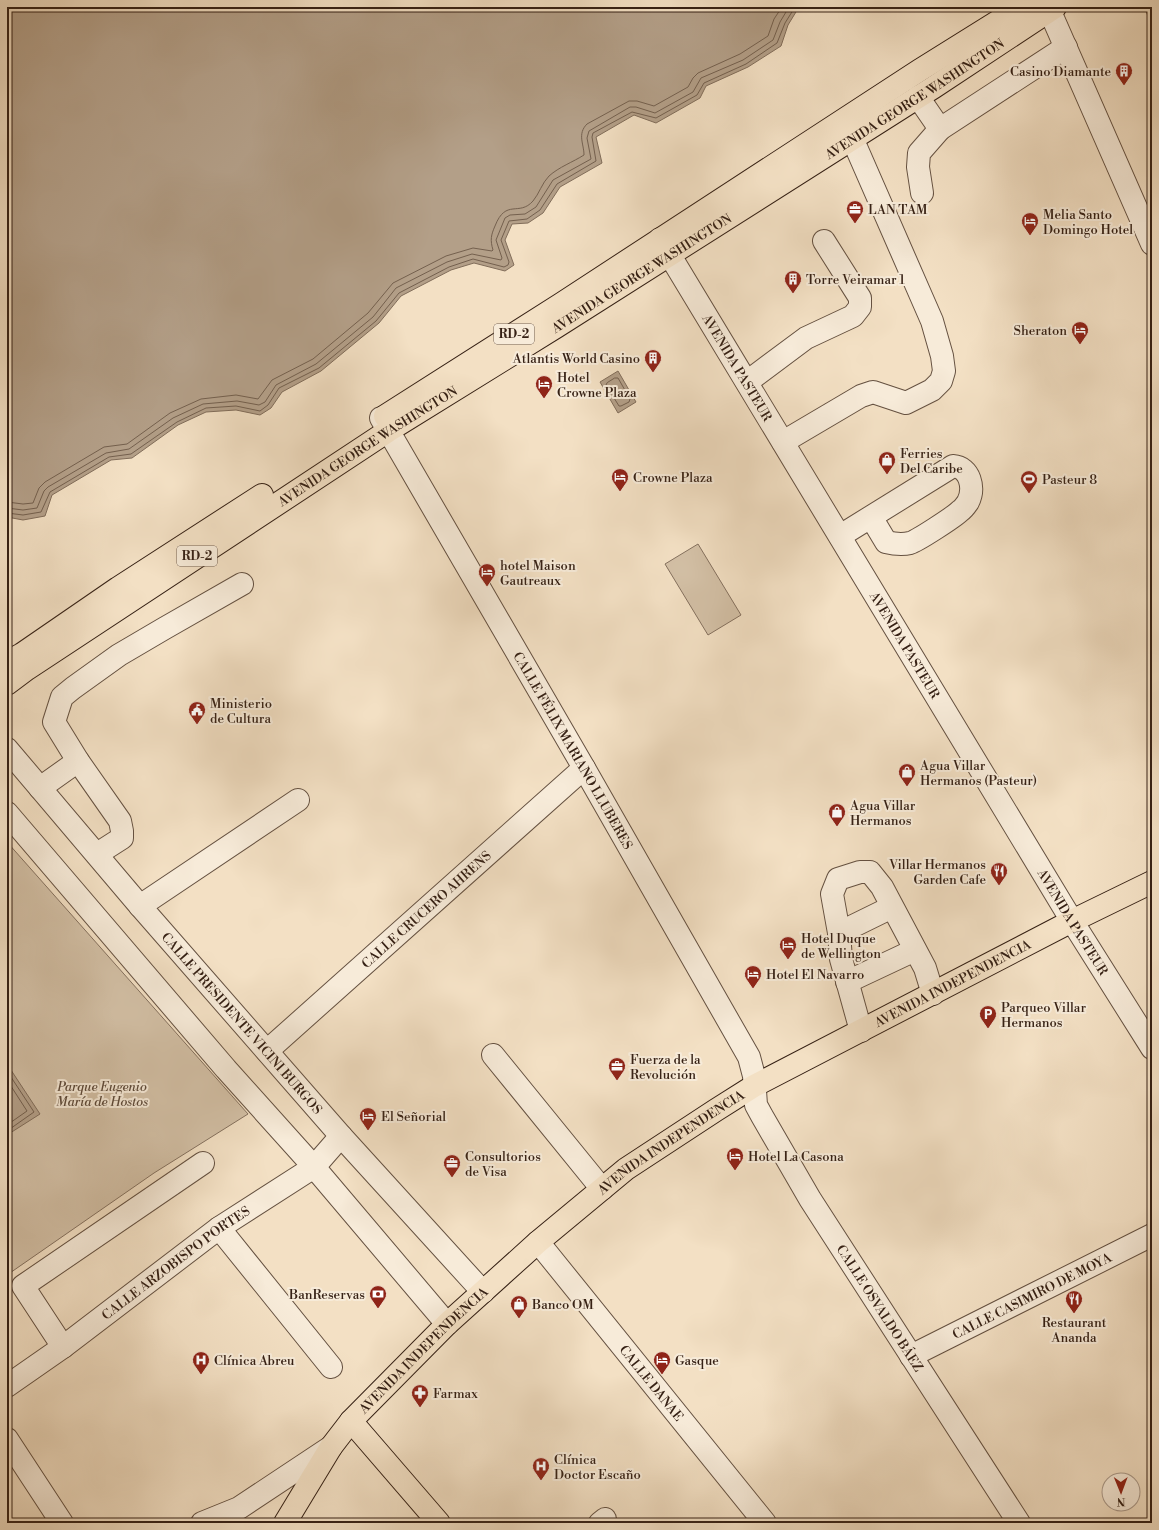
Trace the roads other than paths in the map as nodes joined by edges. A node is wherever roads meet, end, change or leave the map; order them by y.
1 (1021, 7) edge
2 (1051, 8) edge
3 (1066, 47) junction
4 (918, 96) junction
5 (940, 129) junction
6 (852, 138) junction
7 (922, 193) dead end
8 (824, 241) dead end
9 (1152, 244) edge
10 (665, 246) junction
11 (747, 382) junction
12 (385, 424) junction
13 (783, 442) junction
14 (871, 517) dead end
15 (840, 536) junction
16 (242, 584) dead end
17 (7, 662) edge
18 (7, 684) edge
19 (7, 749) edge
20 (78, 761) junction
21 (584, 768) junction
22 (40, 788) junction
23 (298, 800) dead end
24 (7, 813) edge
25 (97, 854) junction
26 (1152, 882) edge
27 (140, 906) junction
28 (892, 907) junction
29 (1072, 921) junction
30 (839, 933) junction
31 (915, 950) junction
32 (847, 982) junction
33 (933, 994) junction
34 (861, 1031) junction
35 (1152, 1048) edge
36 (267, 1051) junction
37 (493, 1055) dead end
38 (754, 1086) junction
39 (341, 1136) junction
40 (203, 1164) dead end
41 (314, 1167) junction
42 (602, 1190) junction
43 (219, 1228) junction
44 (1152, 1235) edge
45 (538, 1242) junction
46 (483, 1292) junction
47 (447, 1324) junction
48 (63, 1347) junction
49 (911, 1356) junction
50 (331, 1367) dead end
51 (7, 1386) edge
52 (351, 1421) junction
53 (7, 1439) edge
54 (331, 1447) junction
55 (62, 1523) edge
56 (202, 1523) edge
57 (284, 1523) edge
58 (439, 1523) edge
59 (765, 1523) edge
60 (1019, 1523) edge

1 - 10 main road, AVENIDA GEORGE WASHINGTON / RD-2
2 - 3 street
2 - 4 main road, AVENIDA GEORGE WASHINGTON / RD-2
3 - 5 street
3 - 9 street
4 - 5 street
4 - 6 main road, AVENIDA GEORGE WASHINGTON / RD-2
5 - 7 street
6 - 10 main road, AVENIDA GEORGE WASHINGTON / RD-2
6 - 13 street
8 - 11 street
10 - 11 street, AVENIDA PASTEUR
10 - 12 main road, AVENIDA GEORGE WASHINGTON / RD-2
11 - 13 street, AVENIDA PASTEUR
12 - 17 main road, AVENIDA GEORGE WASHINGTON / RD-2
12 - 18 main road, AVENIDA GEORGE WASHINGTON / RD-2
12 - 21 street, CALLE FÉLIX MARIANO LLUBERES
13 - 15 street, AVENIDA PASTEUR
14 - 15 street
15 - 29 street, AVENIDA PASTEUR
16 - 20 street
19 - 22 street, CALLE PRESIDENTE VICINI BURGOS
20 - 22 street
20 - 25 street
21 - 36 street, CALLE CRUCERO AHRENS
21 - 38 street, CALLE FÉLIX MARIANO LLUBERES
22 - 25 street, CALLE PRESIDENTE VICINI BURGOS
23 - 27 street
24 - 41 street
25 - 27 street, CALLE PRESIDENTE VICINI BURGOS
26 - 29 main road, AVENIDA INDEPENDENCIA
27 - 36 street, CALLE PRESIDENTE VICINI BURGOS
28 - 30 street
28 - 30 street
28 - 31 street
29 - 33 main road, AVENIDA INDEPENDENCIA
29 - 35 street, AVENIDA PASTEUR
30 - 32 street
31 - 32 street
31 - 33 street
32 - 34 street
33 - 34 main road, AVENIDA INDEPENDENCIA
34 - 38 main road, AVENIDA INDEPENDENCIA
36 - 39 street, CALLE PRESIDENTE VICINI BURGOS
37 - 42 street
38 - 42 main road, AVENIDA INDEPENDENCIA
38 - 49 street, CALLE OSVALDO BÁEZ
39 - 41 street, CALLE ARZOBISPO PORTES
39 - 46 street, CALLE PRESIDENTE VICINI BURGOS
40 - 48 street
41 - 43 street, CALLE ARZOBISPO PORTES
41 - 47 street
42 - 45 main road, AVENIDA INDEPENDENCIA
43 - 48 street, CALLE ARZOBISPO PORTES
43 - 50 street
44 - 49 street, CALLE CASIMIRO DE MOYA
45 - 46 main road, AVENIDA INDEPENDENCIA
45 - 59 street, CALLE DANAE
46 - 47 main road, AVENIDA INDEPENDENCIA
47 - 52 main road, AVENIDA INDEPENDENCIA
48 - 51 street, CALLE ARZOBISPO PORTES
49 - 60 street, CALLE OSVALDO BÁEZ
52 - 54 main road, AVENIDA INDEPENDENCIA
52 - 58 main road
53 - 55 street
54 - 56 street
54 - 57 main road, AVENIDA INDEPENDENCIA

